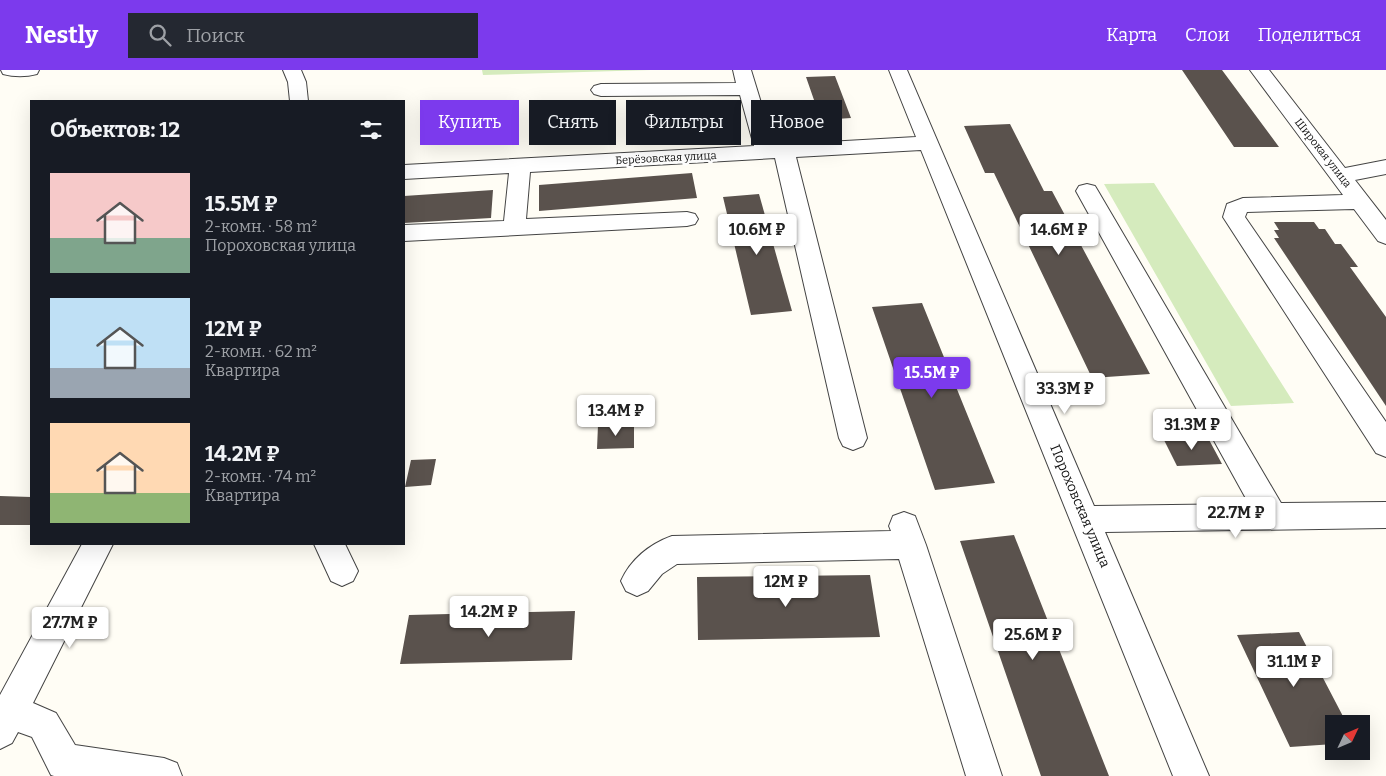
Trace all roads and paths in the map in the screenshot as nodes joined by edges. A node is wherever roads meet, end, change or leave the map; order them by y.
1 (10, 70) edge
2 (30, 70) edge
3 (292, 70) edge
4 (742, 70) edge
5 (898, 70) edge
6 (1259, 70) edge
7 (747, 89) junction
8 (601, 90) dead end
9 (299, 100) edge
10 (927, 143) junction
11 (775, 151) junction
12 (520, 166) junction
13 (1386, 167) edge
14 (405, 172) edge
15 (1342, 176) junction
16 (1087, 191) dead end
17 (1361, 202) junction
18 (686, 219) dead end
19 (514, 228) junction
20 (405, 233) edge
21 (1386, 236) edge
22 (853, 438) dead end
23 (1386, 445) edge
24 (1386, 514) edge
25 (1272, 516) junction
26 (1086, 519) junction
27 (97, 545) edge
28 (637, 581) dead end
29 (5, 721) edge
30 (164, 776) edge
31 (984, 776) edge
32 (1190, 776) edge

1 - 2 street
3 - 9 street
4 - 7 street
5 - 10 street, Пороховская улица
6 - 15 street, Широкая улица
7 - 8 street
7 - 11 street
10 - 11 street, Берёзовская улица
10 - 26 street, Пороховская улица
11 - 12 street, Берёзовская улица
11 - 22 street
12 - 14 street, Берёзовская улица
12 - 19 street
13 - 15 street
15 - 17 street, Широкая улица
16 - 25 street
17 - 21 street, Широкая улица
17 - 23 street
18 - 19 street
19 - 20 street
24 - 25 street
25 - 26 street
26 - 32 street, Пороховская улица
27 - 29 street
28 - 31 street
29 - 30 street

